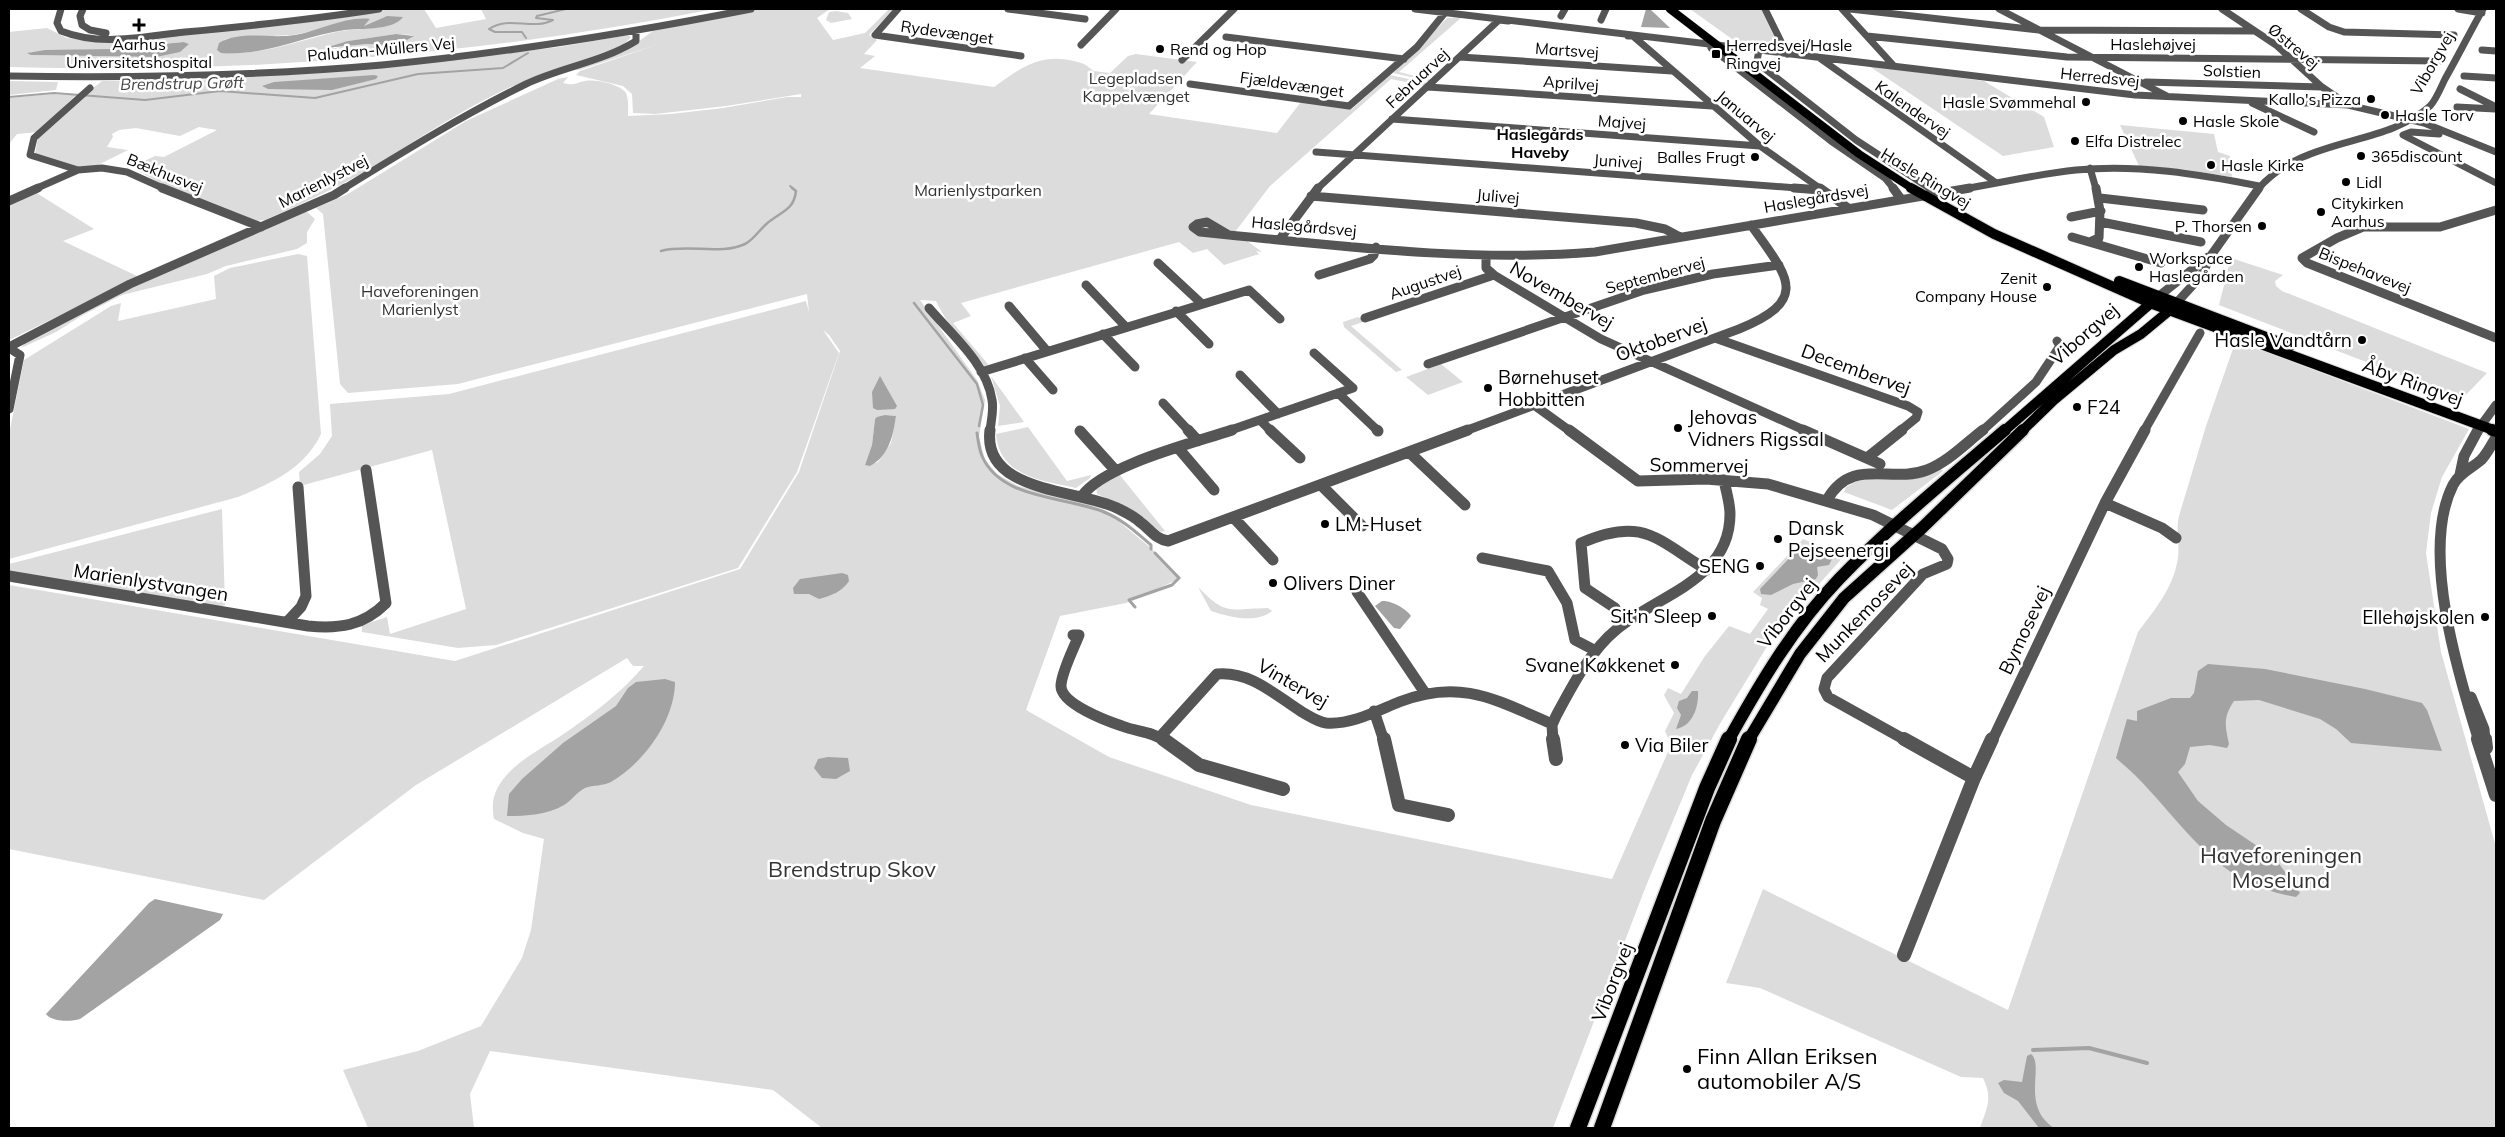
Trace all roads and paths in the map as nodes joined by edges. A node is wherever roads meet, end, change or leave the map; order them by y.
1 (61, 9) edge
2 (83, 9) edge
3 (354, 9) edge
4 (379, 9) edge
5 (731, 9) edge
6 (751, 9) edge
7 (898, 9) edge
8 (1008, 9) edge
9 (1116, 9) edge
10 (1234, 9) edge
11 (1415, 9) edge
12 (1565, 9) edge
13 (1606, 9) edge
14 (1670, 9) edge
15 (1681, 9) edge
16 (1765, 9) edge
17 (1842, 9) edge
18 (1850, 9) edge
19 (1999, 9) edge
20 (2222, 9) edge
21 (2301, 9) edge
22 (2458, 9) edge
23 (1446, 10) edge
24 (2482, 11) edge
25 (1561, 16) dead end
26 (1085, 19) dead end
27 (1601, 20) dead end
28 (2039, 30) junction
29 (636, 31) junction
30 (2255, 31) junction
31 (2454, 35) dead end
32 (1633, 36) joint
33 (1867, 36) junction
34 (1226, 37) dead end
35 (1717, 43) junction
36 (1081, 45) dead end
37 (1759, 50) junction
38 (2482, 50) dead end
39 (2496, 51) edge
40 (1787, 54) junction
41 (1021, 56) dead end
42 (1460, 57) junction
43 (1818, 57) junction
44 (2094, 58) junction
45 (2292, 59) junction
46 (1182, 60) dead end
47 (1404, 60) junction
48 (2440, 61) dead end
49 (1894, 66) junction
50 (9, 70) edge
51 (1672, 71) junction
52 (9, 76) edge
53 (2464, 76) dead end
54 (2496, 78) edge
55 (2142, 82) junction
56 (1190, 84) dead end
57 (1428, 87) junction
58 (2322, 87) junction
59 (90, 88) dead end
60 (2460, 89) dead end
61 (2168, 98) junction
62 (2249, 102) junction
63 (2348, 105) junction
64 (1712, 106) junction
65 (2457, 106) dead end
66 (2496, 108) edge
67 (1392, 119) junction
68 (2409, 119) junction
69 (2314, 132) dead end
70 (2439, 134) dead end
71 (1760, 146) junction
72 (1316, 152) dead end
73 (2496, 154) edge
74 (1354, 155) junction
75 (2090, 168) junction
76 (78, 170) junction
77 (1995, 182) junction
78 (2496, 183) edge
79 (2259, 186) junction
80 (1821, 190) junction
81 (1933, 193) junction
82 (1922, 195) junction
83 (1311, 196) junction
84 (2100, 198) junction
85 (1901, 199) junction
86 (9, 201) edge
87 (1848, 208) junction
88 (2203, 210) dead end
89 (2496, 210) edge
90 (2101, 212) junction
91 (2071, 216) dead end
92 (2101, 222) junction
93 (1751, 225) junction
94 (261, 227) junction
95 (2141, 229) junction
96 (1229, 235) dead end
97 (1680, 237) junction
98 (2072, 237) dead end
99 (1280, 239) junction
100 (2092, 241) junction
101 (2140, 241) dead end
102 (2201, 242) dead end
103 (1376, 248) junction
104 (2212, 254) junction
105 (1486, 256) junction
106 (1158, 263) dead end
107 (2161, 263) dead end
108 (1779, 265) junction
109 (1319, 275) dead end
110 (1494, 275) junction
111 (1086, 285) dead end
112 (2154, 300) junction
113 (1202, 304) junction
114 (1009, 306) dead end
115 (2173, 307) junction
116 (929, 308) dead end
117 (1176, 311) junction
118 (1562, 317) junction
119 (1365, 318) dead end
120 (1280, 319) dead end
121 (1126, 327) junction
122 (2200, 333) dead end
123 (1104, 334) junction
124 (1715, 338) junction
125 (2496, 338) edge
126 (2057, 341) dead end
127 (1209, 344) dead end
128 (9, 348) edge
129 (1047, 351) junction
130 (1314, 353) dead end
131 (1025, 358) junction
132 (1650, 362) junction
133 (1428, 364) dead end
134 (1135, 367) dead end
135 (981, 372) junction
136 (1240, 375) dead end
137 (1053, 390) dead end
138 (1338, 393) junction
139 (1163, 403) dead end
140 (1534, 405) junction
141 (2496, 405) edge
142 (9, 409) edge
143 (1278, 414) junction
144 (1260, 420) junction
145 (2488, 422) edge
146 (1080, 431) dead end
147 (1378, 431) dead end
148 (2496, 431) edge
149 (2496, 438) edge
150 (1198, 441) junction
151 (1179, 448) junction
152 (1409, 452) junction
153 (1300, 458) dead end
154 (1867, 458) junction
155 (1880, 464) dead end
156 (366, 470) dead end
157 (1115, 470) junction
158 (2460, 475) junction
159 (1724, 480) junction
160 (1321, 485) junction
161 (298, 487) dead end
162 (1214, 490) dead end
163 (1082, 496) junction
164 (1827, 500) junction
165 (2105, 503) junction
166 (1465, 505) dead end
167 (1233, 516) junction
168 (1362, 526) dead end
169 (1895, 526) junction
170 (1914, 534) junction
171 (2176, 538) dead end
172 (1482, 558) dead end
173 (1273, 560) dead end
174 (1707, 570) junction
175 (9, 576) edge
176 (1357, 592) dead end
177 (1615, 608) dead end
178 (287, 622) junction
179 (1073, 635) dead end
180 (1596, 650) junction
181 (1425, 693) junction
182 (1374, 711) junction
183 (1552, 724) junction
184 (1160, 737) junction
185 (1556, 759) dead end
186 (1974, 778) junction
187 (1283, 789) dead end
188 (2496, 795) edge
189 (1448, 815) dead end
190 (1904, 955) dead end
191 (1578, 1128) edge
192 (1602, 1128) edge

1 - 4 street
2 - 3 street
5 - 50 street, Paludan-Müllers Vej
6 - 29 street, Paludan-Müllers Vej
7 - 41 street, Rydevænget
8 - 26 street, Rydevænget
9 - 36 street
10 - 46 street
11 - 23 street, Herredsvej
12 - 25 street
13 - 27 street
14 - 35 main road, Hasle Ringvej
15 - 35 main road, Hasle Ringvej
16 - 40 street
17 - 33 street
18 - 28 street
19 - 28 street
20 - 30 street, Østrevej
21 - 31 street
22 - 24 street
23 - 35 street, Herredsvej
23 - 35 street, Herredsvej
23 - 47 street, Fjældevænget
24 - 68 street, Viborgvej
28 - 30 street
28 - 44 street
29 - 52 street, Paludan-Müllers Vej
29 - 94 street, Marienlystvej
30 - 45 street, Østrevej
32 - 42 street, Februarvej
32 - 51 street, Januarvej
33 - 44 street, Haslehøjvej
33 - 49 street
34 - 47 street
35 - 37 street, Herredsvej
35 - 81 main road, Hasle Ringvej
35 - 82 main road, Hasle Ringvej
35 - 85 street, Hasle Ringvej
37 - 40 street, Herredsvej
37 - 81 street, Hasle Ringvej
38 - 39 street
40 - 43 street, Herredsvej
42 - 51 street, Martsvej
42 - 57 street, Februarvej
43 - 49 street, Herredsvej
43 - 77 street, Kalendervej
44 - 45 street, Haslehøjvej
44 - 55 street
45 - 48 street, Haslehøjvej
45 - 58 street, Østrevej
47 - 56 street, Fjældevænget
49 - 61 street, Herredsvej
51 - 64 street, Januarvej
53 - 54 street
55 - 58 street, Solstien
55 - 61 street
57 - 64 street, Aprilvej
57 - 67 street, Februarvej
58 - 63 street, Østrevej
59 - 76 street, Bækhusvej
60 - 66 street
61 - 62 street, Herredsvej
62 - 63 street, Herredsvej
62 - 69 street
63 - 68 street, Herredsvej
64 - 71 street, Januarvej
65 - 66 street
67 - 71 street, Majvej
67 - 74 street, Februarvej
68 - 73 street, Herredsvej
68 - 79 street, Viborgvej
70 - 78 street
71 - 80 street, Januarvej
72 - 74 street
74 - 80 street, Junivej
74 - 83 street, Februarvej
75 - 77 street, Haslegårdsvej
75 - 79 street, Haslegårdsvej
75 - 84 street
76 - 86 street
76 - 94 street, Bækhusvej
77 - 81 street, Haslegårdsvej
79 - 104 street, Viborgvej
80 - 87 street, Januarvej
81 - 82 street, Haslegårdsvej
81 - 112 main road, Hasle Ringvej
82 - 85 street, Haslegårdsvej
82 - 112 main road, Hasle Ringvej
83 - 97 street, Julivej
83 - 99 street, Februarvej
84 - 88 street
84 - 90 street
85 - 87 street, Haslegårdsvej
87 - 93 street, Haslegårdsvej
89 - 125 street, Bispehavevej
90 - 91 street
90 - 92 street
92 - 95 street
92 - 100 street
93 - 97 street, Haslegårdsvej
93 - 108 street, Oktobervej
94 - 128 street, Marienlystvej
95 - 101 street
95 - 102 street
96 - 99 street, Haslegårdsvej
97 - 105 street, Haslegårdsvej
98 - 100 street
99 - 103 street, Haslegårdsvej
100 - 107 street
103 - 105 street, Haslegårdsvej
103 - 109 street, Haslegårdsvej
104 - 112 street, Viborgvej
104 - 115 street, Viborgvej
105 - 110 street, Novembervej
106 - 113 street
108 - 118 street, Septembervej
108 - 124 street, Oktobervej
110 - 118 street, Novembervej
110 - 119 street, Augustvej
111 - 121 street
112 - 115 main road, Åby Ringvej
112 - 169 main road, Viborgvej
113 - 117 street
113 - 120 street
114 - 129 street
115 - 145 main road, Åby Ringvej
115 - 170 main road, Viborgvej
116 - 135 street
117 - 121 street
117 - 127 street
118 - 132 street, Novembervej
118 - 133 street, Septembervej
121 - 123 street
122 - 165 street, Bymosevej
123 - 129 street
123 - 134 street
124 - 132 street, Oktobervej
124 - 154 street, Decembervej
126 - 164 street
128 - 142 street
129 - 131 street
130 - 138 street
131 - 135 street
131 - 137 street
132 - 140 street, Oktobervej
132 - 154 street, Novembervej
135 - 163 street
136 - 143 street
138 - 143 street
138 - 147 street
139 - 150 street
140 - 152 street, Oktobervej
140 - 159 street, Sommervej
141 - 145 street
143 - 144 street
144 - 150 street
144 - 153 street
145 - 148 main road, Åby Ringvej
145 - 158 street
146 - 157 street
149 - 158 street
150 - 151 street
151 - 157 street
151 - 162 street
152 - 160 street, Oktobervej
152 - 166 street
154 - 155 street, Novembervej
156 - 178 street, Marienlystvangen
157 - 163 street
158 - 188 street
159 - 164 street, Sommervej
159 - 174 street
160 - 167 street, Oktobervej
160 - 168 street
161 - 178 street
163 - 167 street, Oktobervej
164 - 169 street, Sommervej
165 - 171 street
165 - 186 street, Bymosevej
167 - 173 street
169 - 170 street, Sommervej
169 - 191 main road, Viborgvej
170 - 186 street, Munkemosevej
170 - 192 main road, Viborgvej
172 - 180 street
174 - 177 street
174 - 180 street
175 - 178 street, Marienlystvangen
176 - 181 street
179 - 184 street
180 - 183 street
181 - 182 street, Vintervej
181 - 183 street, Vintervej
182 - 184 street, Vintervej
182 - 189 street
183 - 185 street
184 - 187 street
186 - 190 street, Bymosevej

